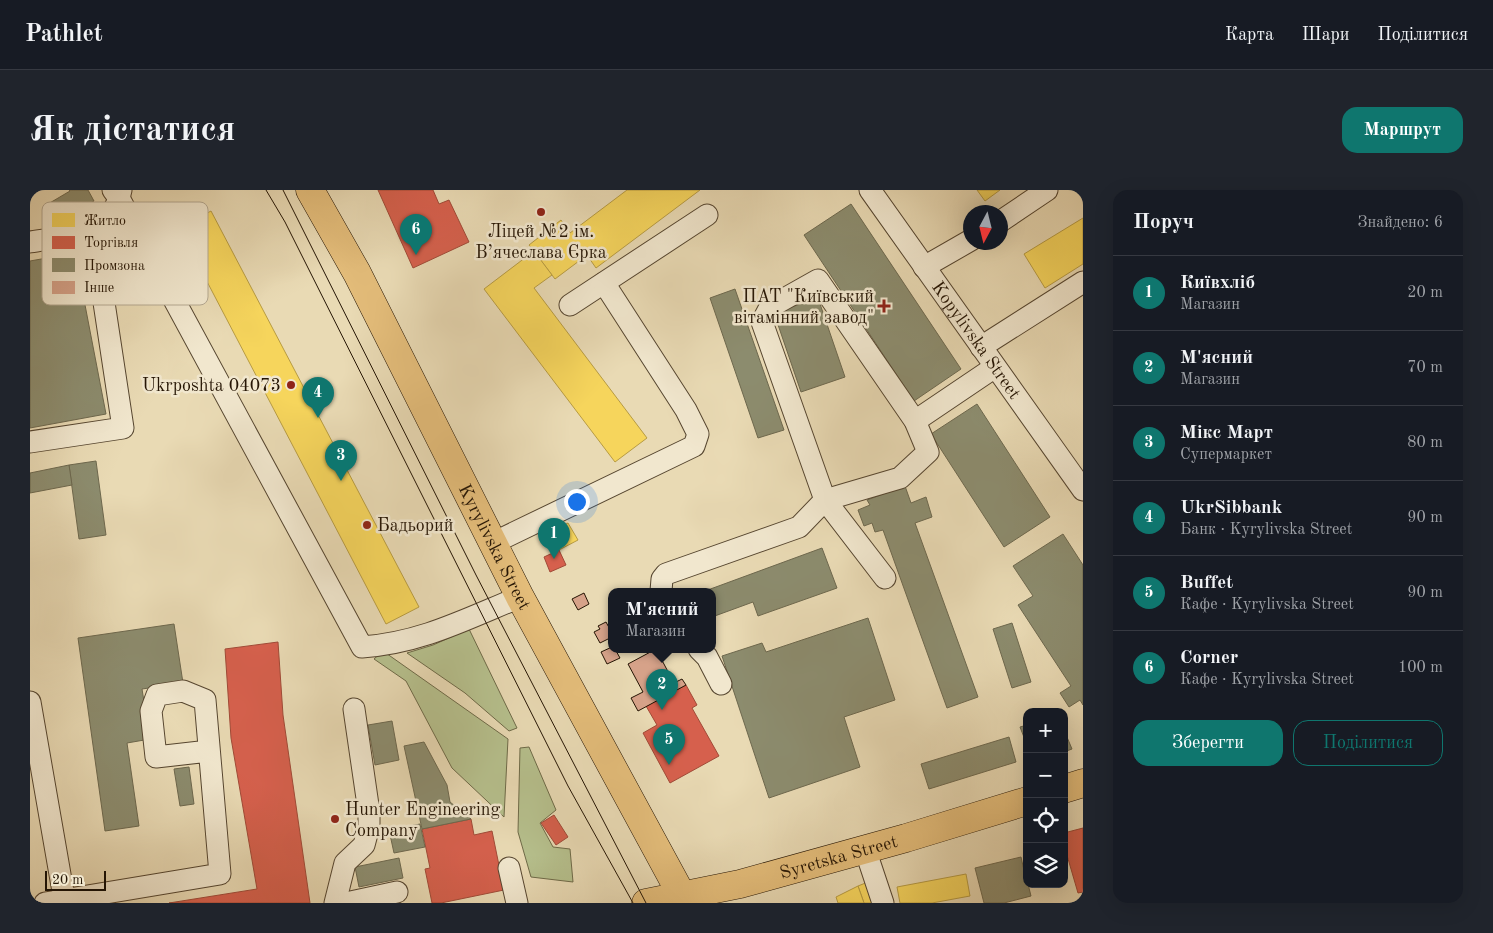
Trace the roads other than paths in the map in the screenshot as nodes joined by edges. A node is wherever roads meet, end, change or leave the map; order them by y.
1 (310, 190) edge
2 (870, 190) edge
3 (1047, 190) edge
4 (707, 215) dead end
5 (1008, 215) edge
6 (963, 244) edge
7 (924, 267) junction
8 (1083, 282) edge
9 (604, 283) junction
10 (570, 304) dead end
11 (104, 305) edge
12 (177, 305) edge
13 (981, 347) junction
14 (995, 367) junction
15 (915, 421) junction
16 (30, 442) edge
17 (1083, 490) edge
18 (825, 500) junction
19 (493, 543) junction
20 (884, 578) dead end
21 (661, 588) edge
22 (520, 597) junction
23 (703, 653) edge
24 (721, 684) dead end
25 (30, 702) edge
26 (354, 709) dead end
27 (209, 751) dead end
28 (1083, 784) edge
29 (1068, 788) edge
30 (1023, 802) edge
31 (865, 849) junction
32 (509, 868) dead end
33 (397, 892) dead end
34 (684, 899) edge
35 (58, 902) edge
36 (335, 903) edge
37 (346, 903) edge
38 (517, 903) edge
39 (646, 903) edge
40 (883, 903) edge

1 - 19 main road, Kyrylivska Street
2 - 7 street, Kopylivska Street
3 - 5 street
4 - 9 street
6 - 7 street
7 - 13 street, Kopylivska Street
8 - 13 street
9 - 10 street
9 - 19 street
11 - 16 street
12 - 22 street
13 - 14 street, Kopylivska Street
14 - 15 street
14 - 17 street, Kopylivska Street
15 - 18 street
15 - 18 street
18 - 20 street
18 - 21 street
19 - 22 main road, Kyrylivska Street
22 - 34 main road, Kyrylivska Street
23 - 24 street
25 - 35 street
26 - 36 street
27 - 35 street
28 - 29 main road
30 - 31 main road, Syretska Street
31 - 34 main road, Syretska Street
31 - 40 street
32 - 38 street
33 - 37 street
34 - 39 main road, Syretska Street

